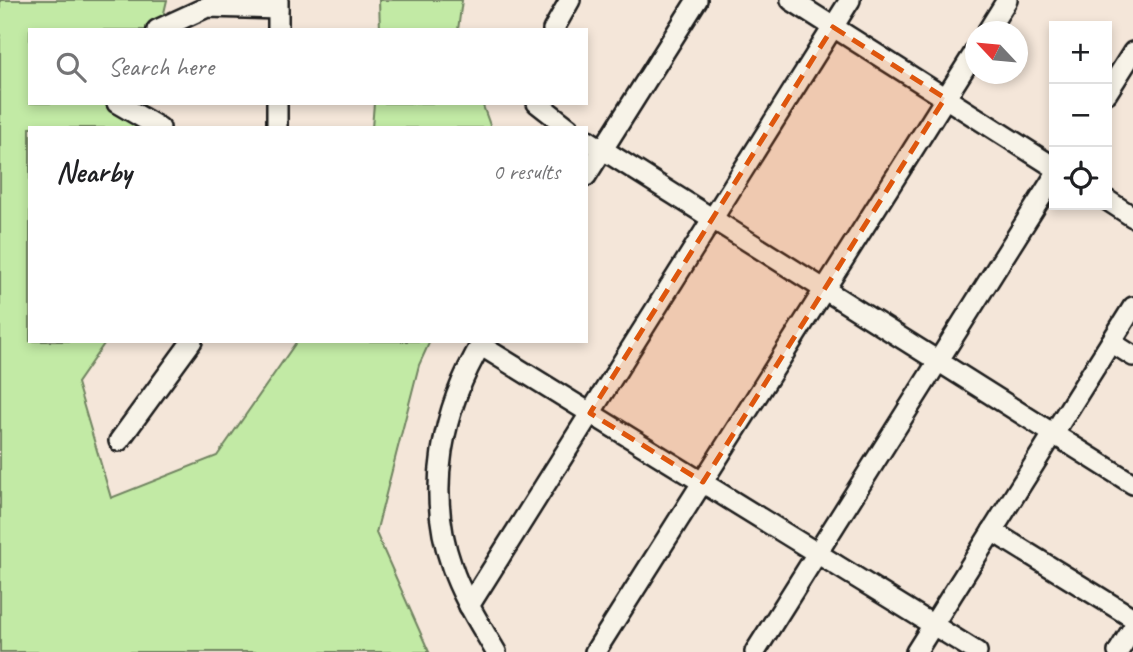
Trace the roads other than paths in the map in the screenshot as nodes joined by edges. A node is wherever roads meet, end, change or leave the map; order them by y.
1 (570, 0) edge
2 (697, 0) edge
3 (792, 0) edge
4 (850, 0) edge
5 (1007, 0) edge
6 (278, 4) edge
7 (994, 21) edge
8 (833, 27) junction
9 (161, 28) edge
10 (278, 28) edge
11 (554, 28) edge
12 (1133, 52) edge
13 (965, 66) edge
14 (1112, 85) edge
15 (945, 98) junction
16 (120, 105) edge
17 (278, 105) edge
18 (540, 105) edge
19 (157, 126) edge
20 (278, 126) edge
21 (566, 126) edge
22 (588, 140) edge
23 (603, 149) junction
24 (1049, 164) edge
25 (588, 173) edge
26 (1049, 185) edge
27 (1112, 203) edge
28 (1133, 217) edge
29 (712, 219) junction
30 (824, 290) junction
31 (1133, 307) edge
32 (1111, 342) junction
33 (191, 343) edge
34 (482, 343) edge
35 (1133, 356) edge
36 (937, 362) junction
37 (590, 413) junction
38 (1052, 435) junction
39 (119, 441) dead end
40 (702, 482) junction
41 (1133, 484) edge
42 (992, 531) junction
43 (817, 553) junction
44 (469, 606) junction
45 (1133, 618) edge
46 (933, 625) junction
47 (1133, 628) edge
48 (496, 652) edge
49 (595, 652) edge
50 (755, 652) edge
51 (916, 652) edge
52 (977, 652) edge
53 (1118, 652) edge

1 - 11 street
2 - 23 street
3 - 8 street
4 - 8 street
5 - 7 street
6 - 9 street
6 - 10 street
8 - 15 street
8 - 29 street
12 - 14 street
13 - 15 street
15 - 24 street
15 - 30 street
16 - 19 street
17 - 20 street
18 - 21 street
22 - 23 street
23 - 25 street
23 - 29 street
26 - 36 street
27 - 28 street
29 - 30 street
29 - 37 street
30 - 36 street
30 - 40 street
31 - 32 street
32 - 35 street
32 - 38 street
33 - 39 street
34 - 37 street
34 - 44 street
36 - 38 street
36 - 43 street
37 - 40 street
37 - 44 street
38 - 41 street
38 - 42 street
40 - 43 street
40 - 49 street
42 - 45 street
42 - 46 street
43 - 46 street
43 - 50 street
44 - 48 street
46 - 51 street
46 - 52 street
47 - 53 street

